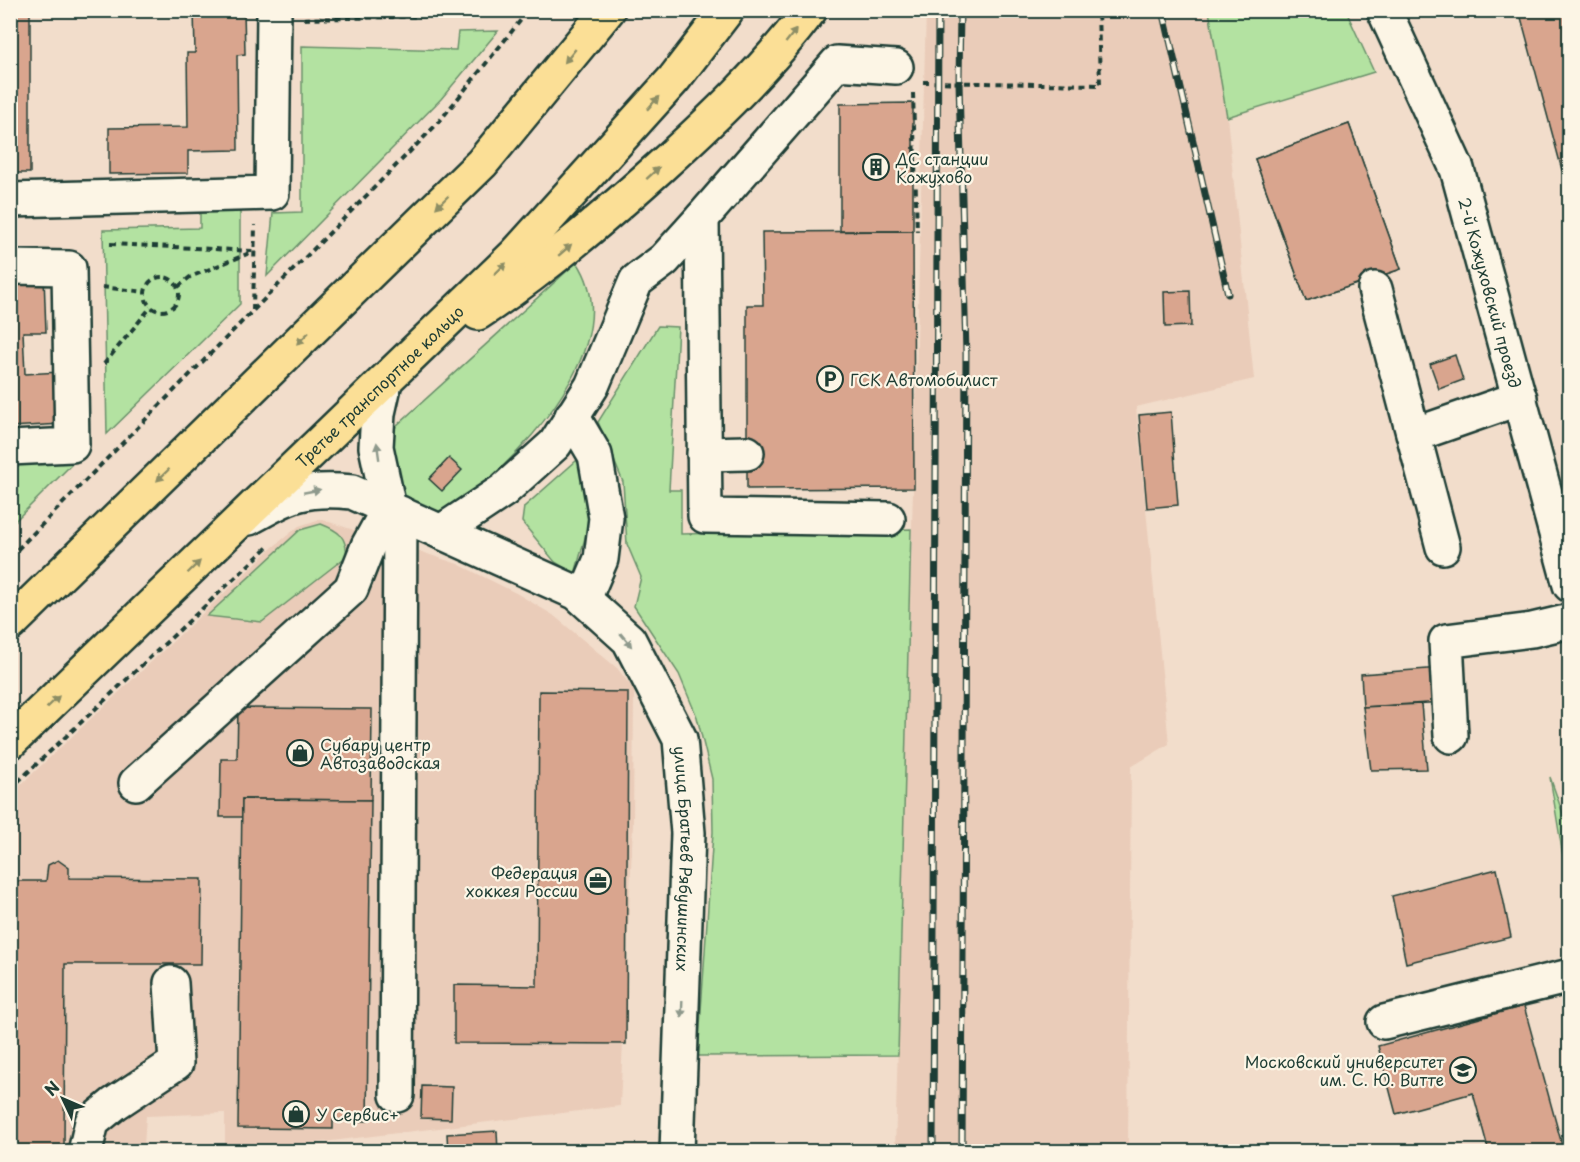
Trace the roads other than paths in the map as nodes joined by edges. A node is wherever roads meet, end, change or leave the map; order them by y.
1 (608, 10) edge
2 (728, 10) edge
3 (810, 10) edge
4 (1384, 10) edge
5 (274, 15) edge
6 (896, 67) dead end
7 (10, 200) edge
8 (702, 218) junction
9 (10, 267) edge
10 (1375, 289) dead end
11 (413, 354) junction
12 (385, 382) junction
13 (1520, 398) junction
14 (572, 416) junction
15 (1414, 435) junction
16 (10, 448) edge
17 (747, 453) dead end
18 (704, 454) junction
19 (395, 511) junction
20 (888, 519) dead end
21 (240, 523) junction
22 (441, 532) junction
23 (1443, 547) dead end
24 (1569, 585) edge
25 (584, 599) junction
26 (1569, 621) edge
27 (10, 624) edge
28 (1451, 736) dead end
29 (10, 742) edge
30 (136, 783) dead end
31 (1569, 976) edge
32 (171, 983) dead end
33 (1384, 1022) dead end
34 (397, 1095) dead end
35 (85, 1152) edge
36 (677, 1152) edge

1 -> 27 main road
11 -> 2 main road, Третье транспортное кольцо
11 -> 3 main road
4 - 13 street, 2-й Кожуховский проезд
5 - 7 street
6 - 8 street
8 - 14 street
8 - 18 street
9 - 16 street
10 - 15 street
11 - 12 main road, Третье транспортное кольцо
19 -> 12 street
12 - 21 main road, Третье транспортное кольцо
13 - 15 street
13 - 24 street, 2-й Кожуховский проезд
14 - 22 street
14 - 25 street
15 - 23 street
17 - 18 street
18 - 20 street
21 -> 19 street, улица Братьев Рябушинских
19 - 22 street, улица Братьев Рябушинских
19 - 30 street
19 - 34 street
29 -> 21 main road, Третье транспортное кольцо
22 - 25 street, улица Братьев Рябушинских
25 -> 36 street, улица Братьев Рябушинских
26 - 28 street
31 - 33 street
32 - 35 street

